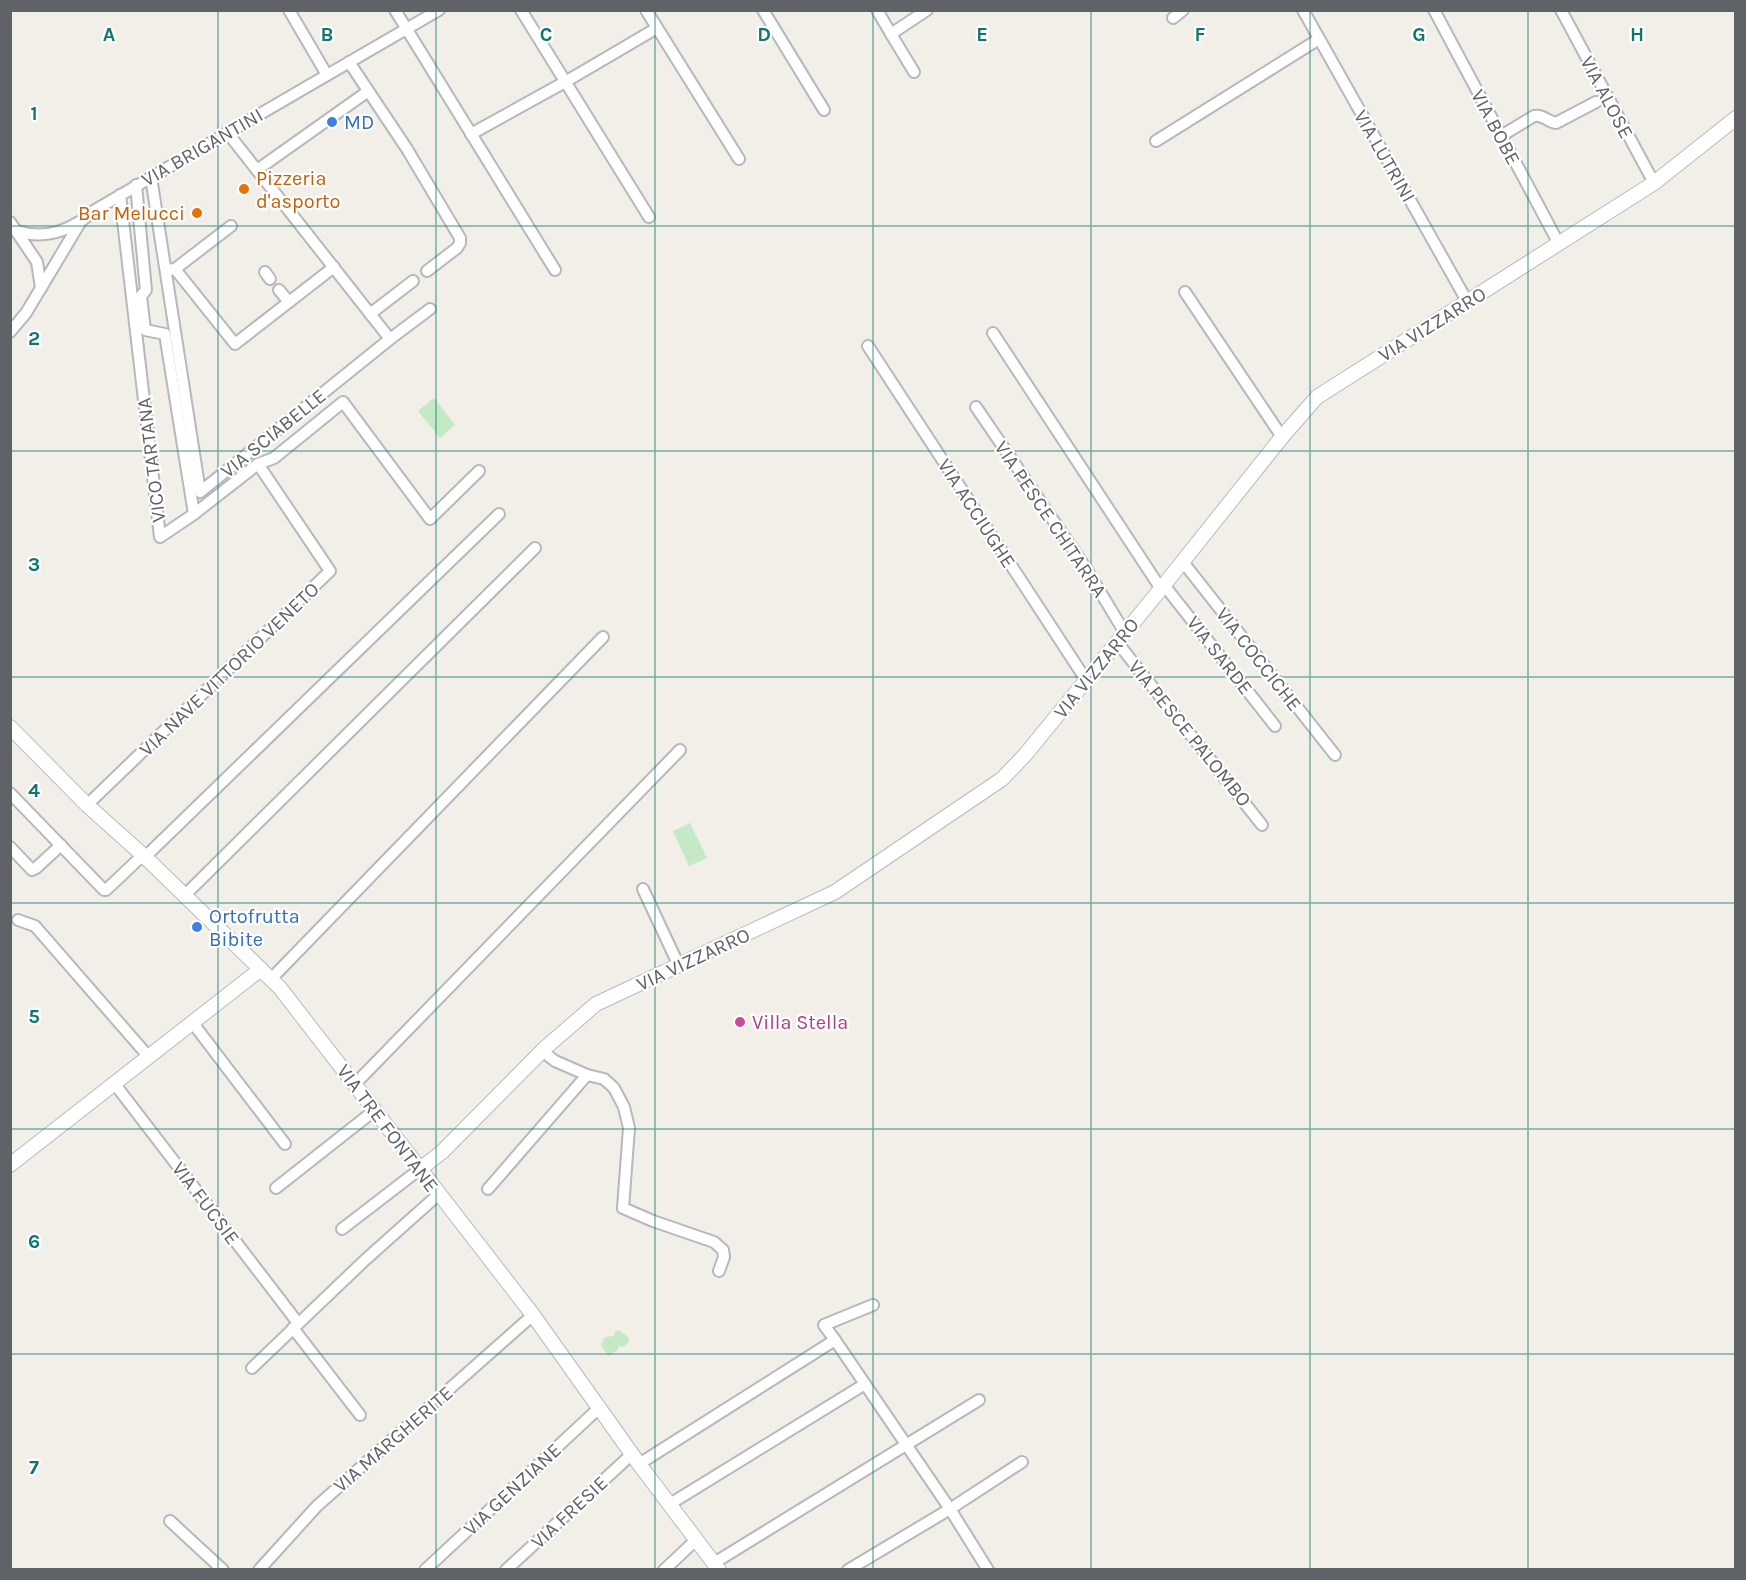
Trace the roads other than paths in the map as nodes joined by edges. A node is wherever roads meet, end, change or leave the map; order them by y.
1 (288, 10) edge
2 (395, 10) edge
3 (439, 10) edge
4 (521, 10) edge
5 (646, 10) edge
6 (763, 10) edge
7 (877, 10) edge
8 (927, 10) edge
9 (1183, 10) edge
10 (1303, 10) edge
11 (1434, 10) edge
12 (1561, 10) edge
13 (1173, 18) dead end
14 (657, 28) junction
15 (406, 29) junction
16 (891, 34) junction
17 (1319, 39) junction
18 (350, 62) junction
19 (914, 72) dead end
20 (327, 75) junction
21 (565, 82) junction
22 (367, 92) junction
23 (1596, 102) dead end
24 (824, 110) dead end
25 (1736, 118) edge
26 (227, 132) junction
27 (471, 134) junction
28 (1501, 136) junction
29 (1155, 141) dead end
30 (739, 159) dead end
31 (257, 170) junction
32 (151, 177) junction
33 (1654, 183) junction
34 (136, 185) junction
35 (120, 195) junction
36 (649, 217) dead end
37 (81, 221) junction
38 (231, 226) dead end
39 (14, 227) edge
40 (44, 235) junction
41 (1559, 244) junction
42 (64, 249) junction
43 (38, 262) junction
44 (334, 267) junction
45 (53, 268) junction
46 (171, 269) junction
47 (555, 270) dead end
48 (427, 271) dead end
49 (413, 281) dead end
50 (41, 288) junction
51 (279, 290) dead end
52 (1185, 292) dead end
53 (1467, 301) junction
54 (289, 302) junction
55 (430, 309) dead end
56 (370, 314) junction
57 (10, 332) edge
58 (993, 333) dead end
59 (390, 339) junction
60 (868, 346) dead end
61 (976, 407) dead end
62 (1282, 436) junction
63 (258, 464) junction
64 (479, 471) dead end
65 (194, 514) junction
66 (499, 514) dead end
67 (535, 548) dead end
68 (1182, 562) junction
69 (1162, 587) junction
70 (603, 637) dead end
71 (1121, 638) junction
72 (1086, 680) junction
73 (1275, 726) dead end
74 (10, 727) edge
75 (680, 750) dead end
76 (1335, 755) dead end
77 (10, 793) edge
78 (87, 805) junction
79 (1263, 825) dead end
80 (61, 845) junction
81 (10, 847) edge
82 (144, 856) junction
83 (643, 889) dead end
84 (185, 895) junction
85 (18, 920) dead end
86 (679, 966) junction
87 (266, 974) junction
88 (192, 1022) junction
89 (542, 1051) junction
90 (148, 1056) junction
91 (587, 1075) junction
92 (114, 1083) junction
93 (355, 1084) junction
94 (375, 1110) junction
95 (285, 1144) dead end
96 (10, 1165) edge
97 (420, 1169) junction
98 (276, 1188) dead end
99 (488, 1189) dead end
100 (439, 1194) junction
101 (342, 1228) dead end
102 (719, 1270) dead end
103 (873, 1305) dead end
104 (533, 1315) junction
105 (296, 1325) junction
106 (835, 1340) junction
107 (252, 1368) dead end
108 (865, 1384) junction
109 (978, 1400) dead end
110 (599, 1408) junction
111 (360, 1415) dead end
112 (906, 1444) junction
113 (635, 1459) junction
114 (1022, 1462) dead end
115 (670, 1504) junction
116 (950, 1509) junction
117 (170, 1521) dead end
118 (696, 1540) junction
119 (716, 1566) edge
120 (223, 1569) edge
121 (259, 1569) edge
122 (425, 1569) edge
123 (506, 1569) edge
124 (664, 1569) edge
125 (848, 1569) edge
126 (988, 1569) edge

1 - 20 street
2 - 15 street
3 - 15 street, VIA BRIGANTINI
4 - 21 street
5 - 14 street
6 - 24 street
7 - 16 street
8 - 16 street
9 - 13 street
10 - 17 street, VIA LUTRINI
11 - 28 street, VIA BOBE
12 - 33 street, VIA ALOSE
14 - 21 street
14 - 30 street
15 - 18 street, VIA BRIGANTINI
15 - 27 street
16 - 19 street
17 - 29 street
17 - 53 street, VIA LUTRINI
18 - 20 street, VIA BRIGANTINI
18 - 22 street
20 - 26 street, VIA BRIGANTINI
21 - 27 street
21 - 36 street
22 - 31 street
22 - 48 street
23 - 28 street
25 - 33 street, VIA VIZZARRO
26 - 31 street
26 - 32 street, VIA BRIGANTINI
27 - 47 street
28 - 41 street, VIA BOBE
31 - 44 street
32 - 34 street, VIA BRIGANTINI
32 - 46 street, VIA SCIABELLE
33 - 41 street, VIA VIZZARRO
34 - 35 street, VIA BRIGANTINI
34 - 65 street
35 - 37 street, VIA BRIGANTINI
35 - 65 street, VICO TARTANA
37 - 40 street
37 - 42 street, VIA BRIGANTINI
38 - 46 street
39 - 40 street
39 - 43 street
40 - 42 street
41 - 53 street, VIA VIZZARRO
42 - 45 street, VIA BRIGANTINI
43 - 45 street
43 - 50 street
44 - 54 street
44 - 56 street
45 - 50 street, VIA BRIGANTINI
46 - 54 street
46 - 59 street, VIA SCIABELLE
49 - 56 street
50 - 57 street, VIA BRIGANTINI
51 - 54 street
52 - 62 street
53 - 62 street, VIA VIZZARRO
55 - 59 street
56 - 59 street
58 - 69 street, VIA SARDE
60 - 72 street, VIA ACCIUGHE
61 - 71 street, VIA PESCE CHITARRA
62 - 68 street, VIA VIZZARRO
63 - 64 street, VICO TARTANA
63 - 65 street, VICO TARTANA
63 - 78 street, VIA NAVE VITTORIO VENETO
66 - 82 street
67 - 84 street
68 - 69 street, VIA VIZZARRO
68 - 76 street, VIA COCCICHE
69 - 71 street, VIA VIZZARRO
69 - 73 street, VIA SARDE
70 - 87 street
71 - 72 street, VIA VIZZARRO
71 - 79 street, VIA PESCE PALOMBO
72 - 86 street, VIA VIZZARRO
74 - 78 street, VIA TRE FONTANE
75 - 93 street
77 - 80 street
78 - 82 street, VIA TRE FONTANE
80 - 81 street
80 - 82 street
82 - 84 street, VIA TRE FONTANE
83 - 86 street
84 - 87 street, VIA TRE FONTANE
85 - 90 street
86 - 89 street, VIA VIZZARRO
87 - 88 street
87 - 93 street, VIA TRE FONTANE
88 - 90 street
88 - 95 street
89 - 91 street
89 - 97 street, VIA VIZZARRO
90 - 92 street
91 - 99 street
91 - 102 street
92 - 96 street
92 - 105 street, VIA FUCSIE
93 - 94 street, VIA TRE FONTANE
94 - 97 street, VIA TRE FONTANE
94 - 98 street
97 - 100 street, VIA TRE FONTANE
97 - 101 street
100 - 104 street, VIA TRE FONTANE
100 - 105 street
103 - 106 street
104 - 110 street, VIA TRE FONTANE
104 - 121 street, VIA MARGHERITE
105 - 107 street
105 - 111 street, VIA FUCSIE
106 - 108 street
106 - 113 street, VIA FRESIE
108 - 112 street
108 - 115 street
109 - 112 street
110 - 113 street, VIA TRE FONTANE
110 - 122 street, VIA GENZIANE
112 - 116 street
112 - 119 street
113 - 115 street, VIA TRE FONTANE
113 - 123 street, VIA FRESIE
114 - 116 street
115 - 118 street, VIA TRE FONTANE
116 - 125 street
116 - 126 street
117 - 120 street
118 - 119 street, VIA TRE FONTANE
118 - 124 street

